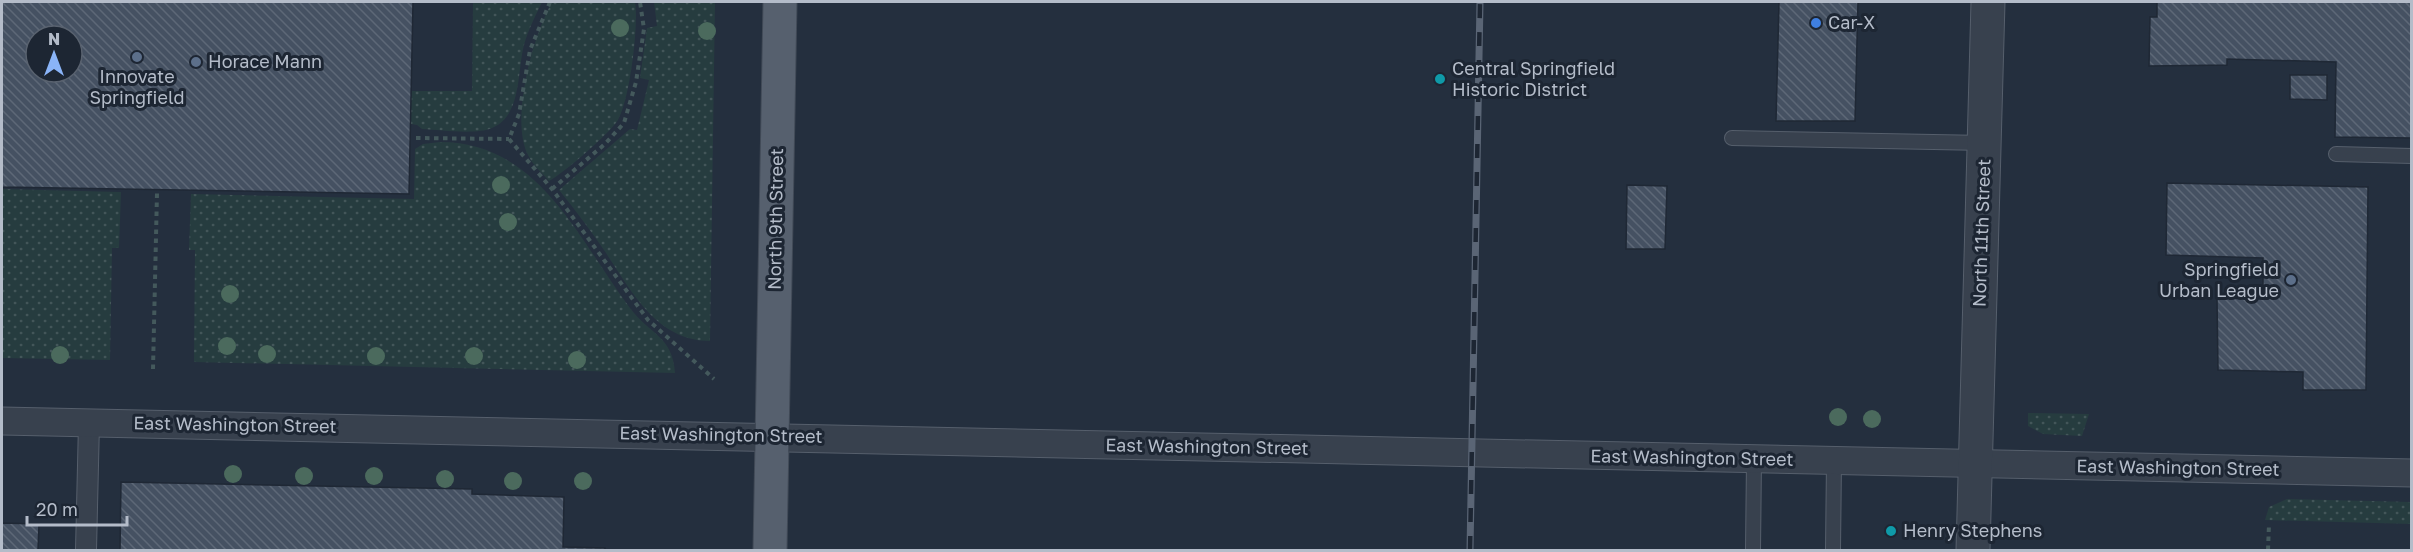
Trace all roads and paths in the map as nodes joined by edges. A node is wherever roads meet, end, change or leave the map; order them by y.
1 (550, 2) edge
2 (640, 2) edge
3 (780, 2) edge
4 (1988, 2) edge
5 (416, 138) dead end
6 (1732, 138) dead end
7 (509, 139) junction
8 (1985, 143) junction
9 (2336, 154) dead end
10 (2412, 156) edge
11 (552, 189) junction
12 (157, 193) dead end
13 (153, 369) dead end
14 (714, 379) dead end
15 (2, 421) edge
16 (88, 423) junction
17 (773, 436) junction
18 (1754, 460) junction
19 (1834, 461) junction
20 (1974, 464) junction
21 (2412, 473) edge
22 (2268, 524) dead end
23 (86, 550) edge
24 (770, 550) edge
25 (1753, 550) edge
26 (1833, 550) edge
27 (1973, 550) edge
28 (2268, 550) edge

1 - 7 path
2 - 11 path
3 - 17 main road, North 9th Street
4 - 8 street, North 11th Street
5 - 7 path
6 - 8 lane
7 - 11 path
8 - 20 street, North 11th Street
9 - 10 lane
11 - 14 path
12 - 13 path
15 - 16 street, East Washington Street
16 - 17 street, East Washington Street
16 - 23 street
17 - 18 street, East Washington Street
17 - 24 main road, North 9th Street
18 - 19 street, East Washington Street
18 - 25 lane
19 - 20 street, East Washington Street
19 - 26 lane
20 - 21 street, East Washington Street
20 - 27 street, North 11th Street
22 - 28 path

